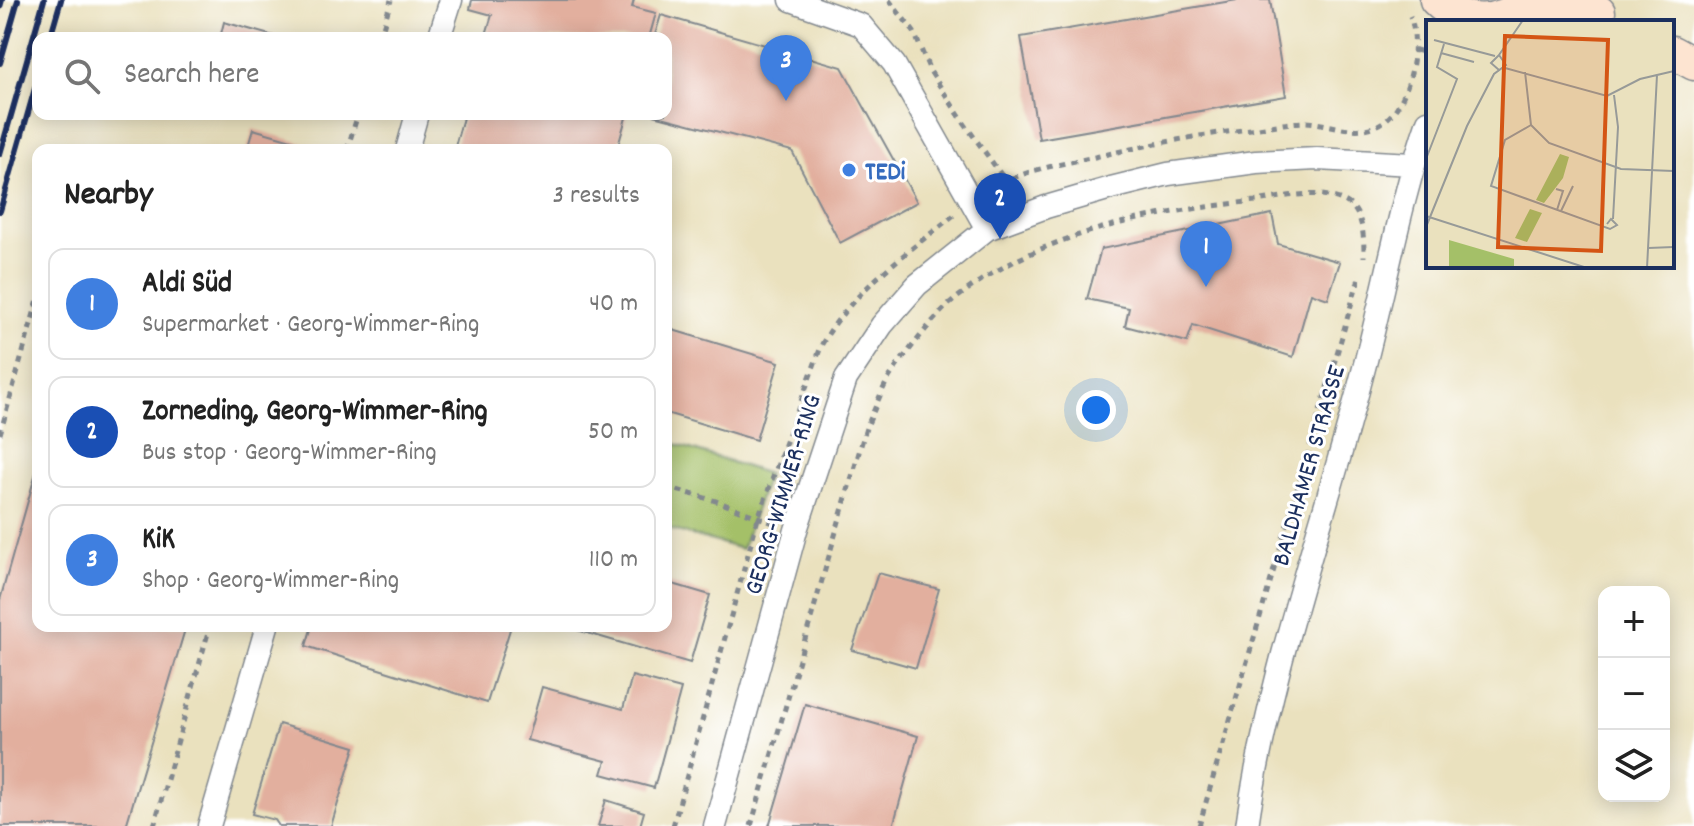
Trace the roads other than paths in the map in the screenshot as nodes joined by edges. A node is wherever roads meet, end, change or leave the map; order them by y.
1 (451, 0) edge
2 (791, 0) edge
3 (1431, 8) edge
4 (1599, 11) edge
5 (1509, 12) edge
6 (441, 32) edge
7 (1674, 53) edge
8 (1694, 64) edge
9 (415, 120) edge
10 (1426, 127) edge
11 (409, 144) edge
12 (1413, 164) junction
13 (987, 229) junction
14 (265, 632) edge
15 (209, 826) edge
16 (715, 826) edge
17 (1247, 826) edge

1 - 6 street
2 - 13 street
3 - 5 main road
4 - 5 main road
7 - 8 main road
9 - 11 street
10 - 12 street, BALDHAMER STRASSE
12 - 13 street, GEORG-WIMMER-RING
12 - 17 street, BALDHAMER STRASSE
13 - 16 street, GEORG-WIMMER-RING
14 - 15 street

